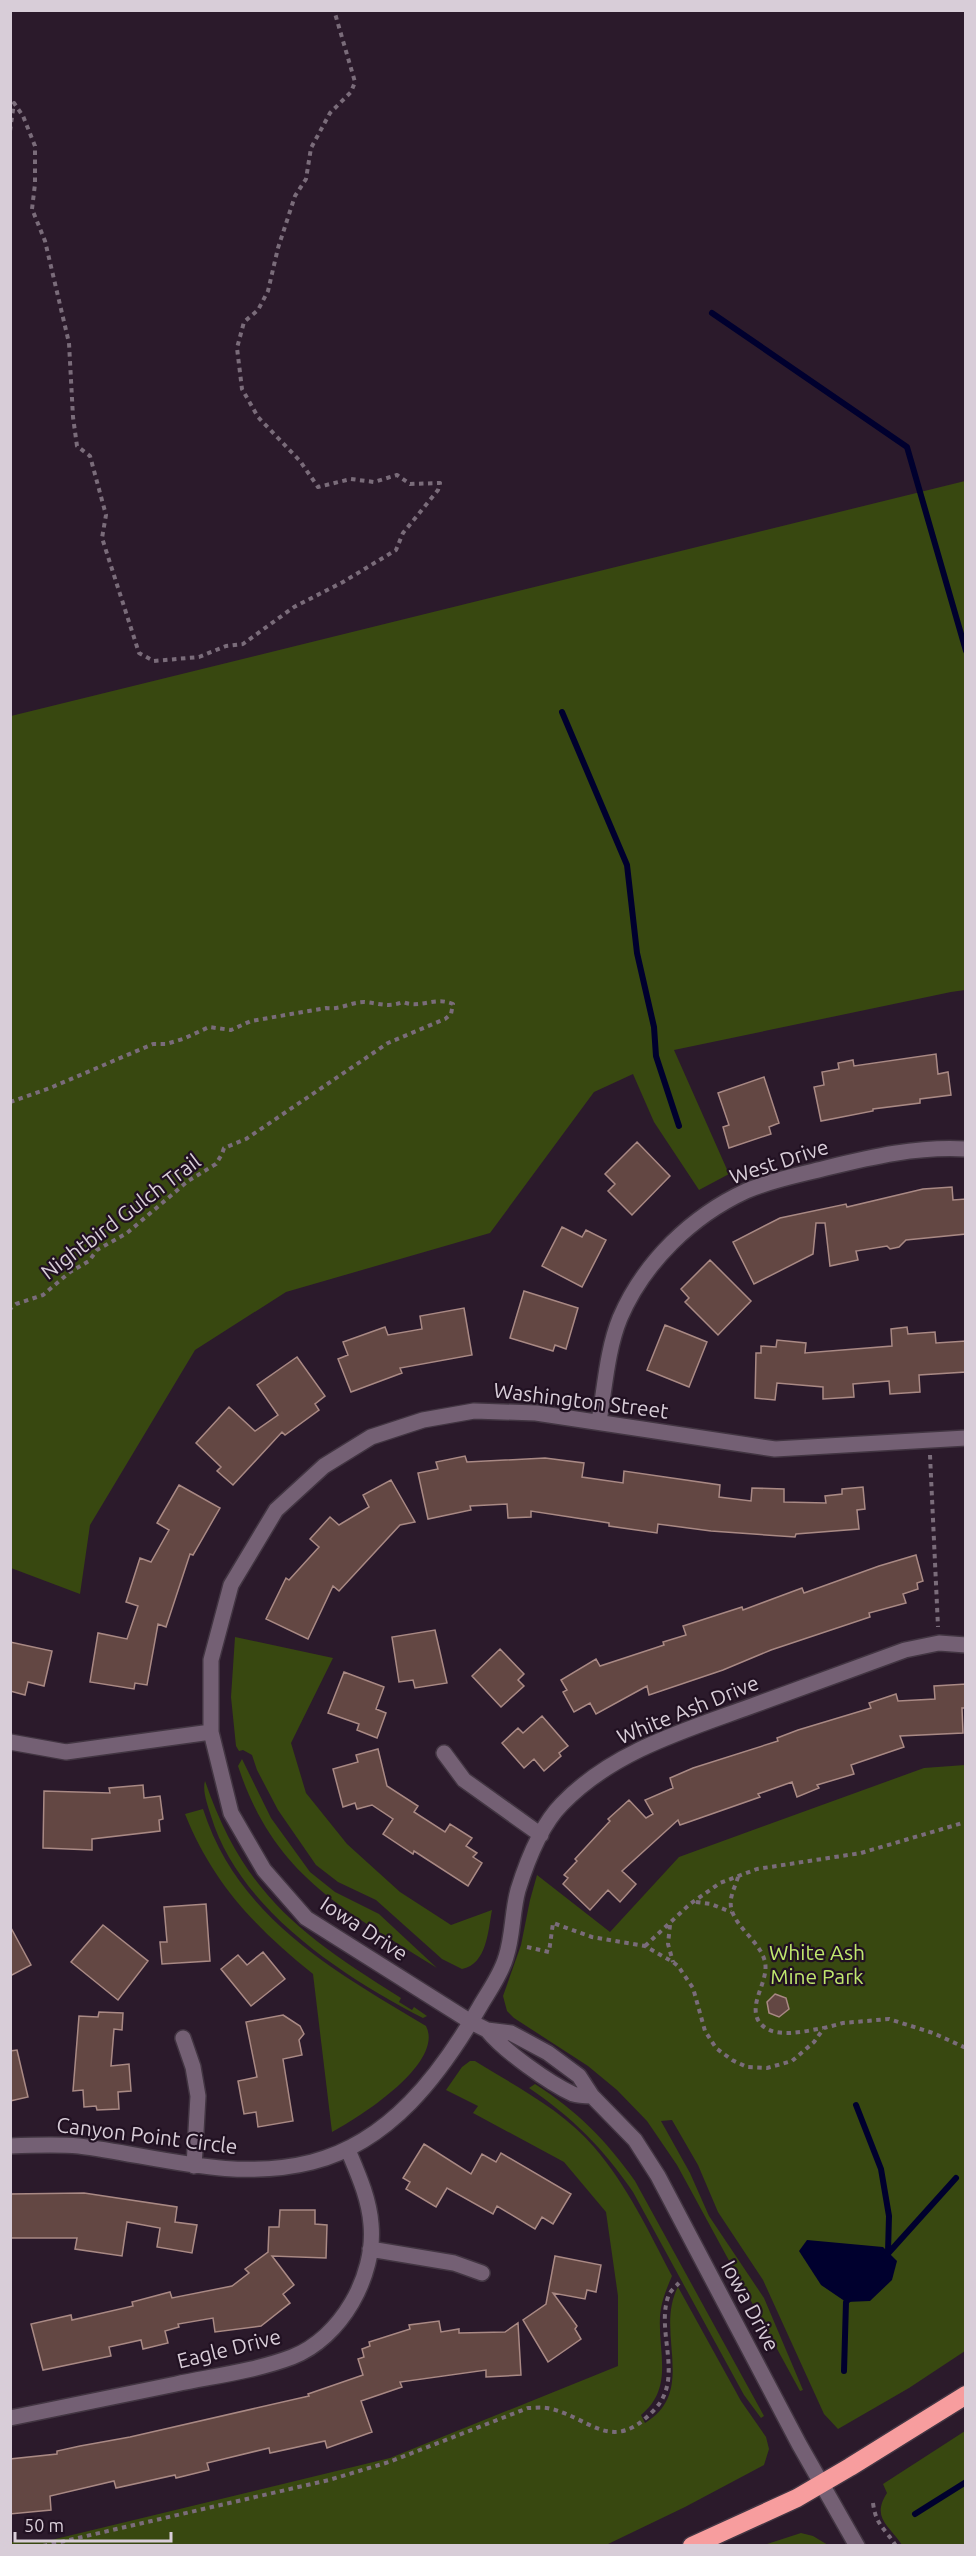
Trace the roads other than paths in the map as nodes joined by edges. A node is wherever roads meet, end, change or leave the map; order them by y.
1 (966, 1149) edge
2 (599, 1421) junction
3 (966, 1438) edge
4 (966, 1645) edge
5 (211, 1732) junction
6 (10, 1742) edge
7 (444, 1753) dead end
8 (540, 1835) junction
9 (471, 2022) junction
10 (183, 2038) dead end
11 (10, 2146) edge
12 (348, 2151) junction
13 (194, 2166) junction
14 (370, 2249) junction
15 (482, 2273) dead end
16 (966, 2395) edge
17 (10, 2418) edge
18 (822, 2482) junction
19 (692, 2546) edge
20 (857, 2546) edge

1 - 2 street, West Drive
2 - 3 street, Washington Street
2 - 5 street, Washington Street
4 - 8 street, White Ash Drive
5 - 6 street
5 - 9 street, Iowa Drive
7 - 8 street
8 - 9 street, White Ash Drive
9 - 12 street, Canyon Point Circle
9 - 18 street, Iowa Drive
10 - 13 street
11 - 13 street, Canyon Point Circle
12 - 13 street, Canyon Point Circle
12 - 14 street, Eagle Drive
14 - 15 street
14 - 17 street, Eagle Drive
16 - 18 highway
18 - 19 highway
18 - 20 street, Iowa Drive

